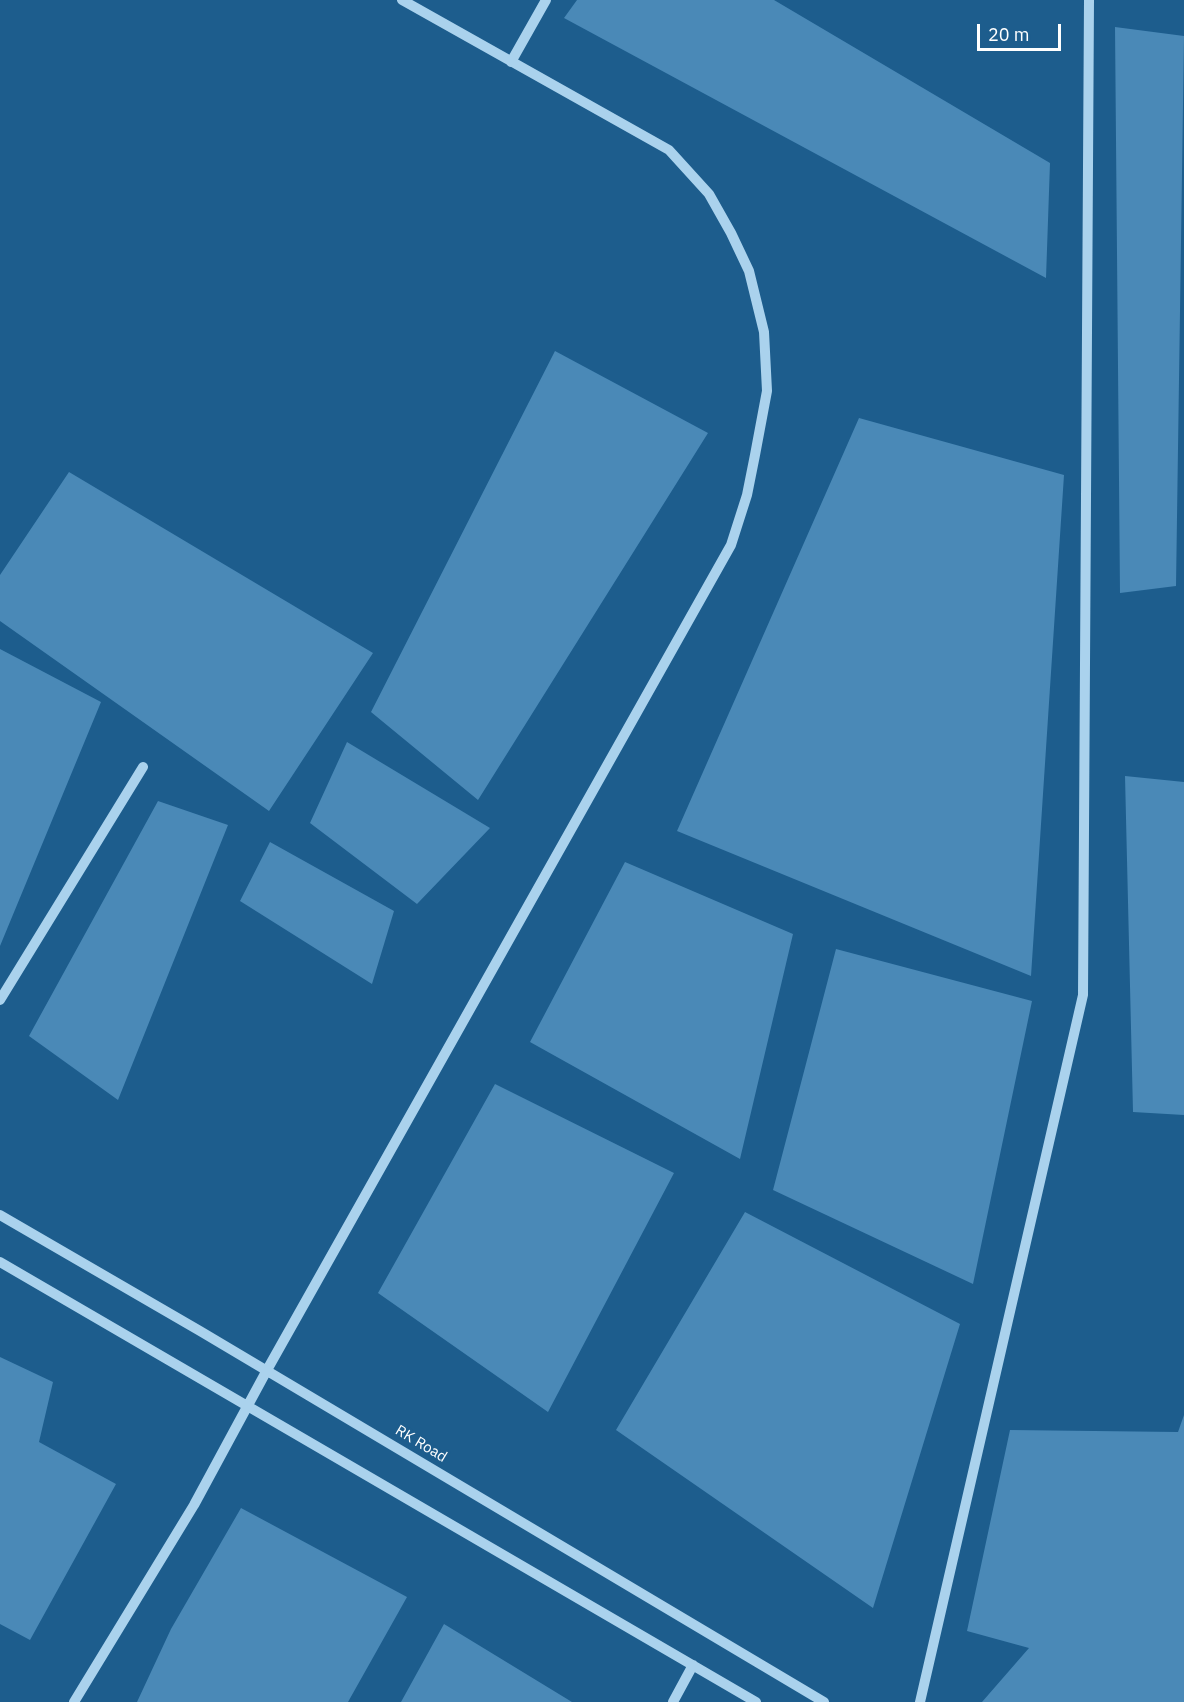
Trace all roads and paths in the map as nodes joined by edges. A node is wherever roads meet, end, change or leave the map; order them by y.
1 (402, 0) edge
2 (546, 0) edge
3 (1089, 0) edge
4 (511, 62) junction
5 (143, 767) dead end
6 (0, 1000) edge
7 (0, 1215) edge
8 (0, 1262) edge
9 (267, 1370) junction
10 (247, 1407) junction
11 (693, 1665) junction
12 (74, 1702) edge
13 (673, 1702) edge
14 (756, 1702) edge
15 (824, 1702) edge
16 (920, 1702) edge

1 - 4 street
2 - 4 street
3 - 16 street
4 - 9 street
5 - 6 street
7 - 9 street, RK Road
8 - 10 street
9 - 10 street
9 - 15 street, RK Road
10 - 11 street
10 - 12 street
11 - 13 street
11 - 14 street

